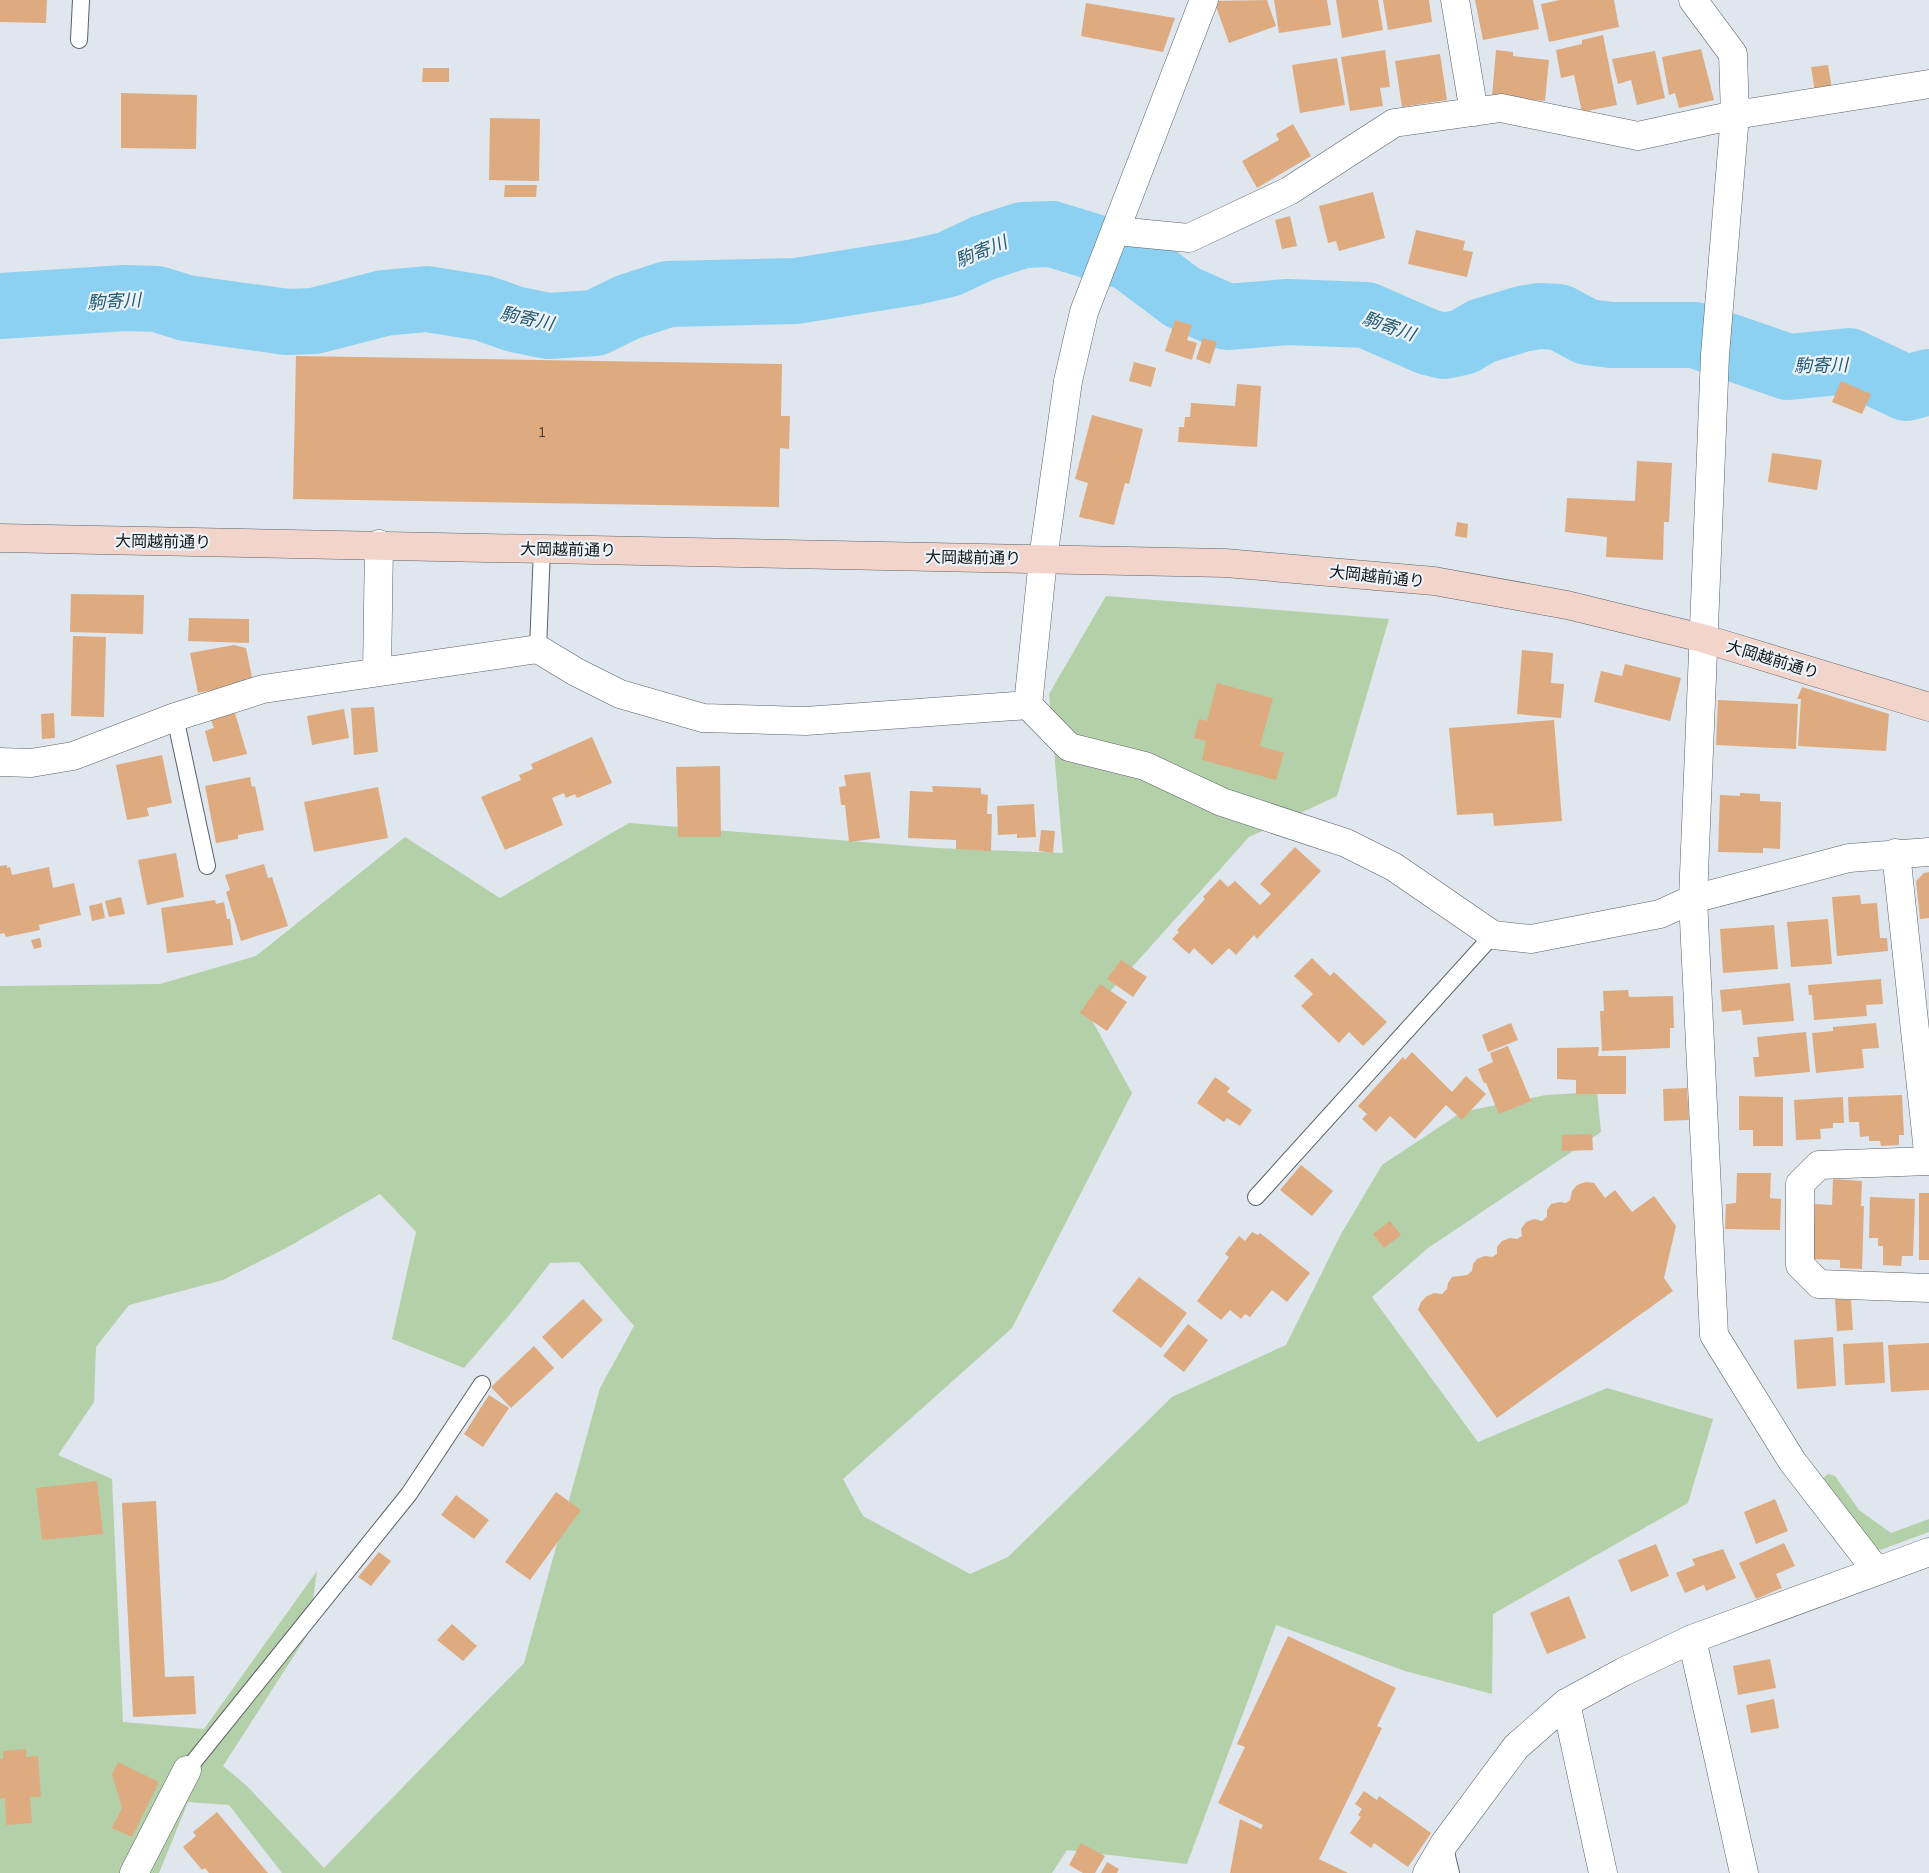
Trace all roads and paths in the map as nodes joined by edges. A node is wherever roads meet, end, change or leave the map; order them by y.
1 (81, 0) edge
2 (1204, 0) edge
3 (1455, 0) edge
4 (1693, 0) edge
5 (79, 40) dead end
6 (1929, 84) edge
7 (1474, 112) junction
8 (1735, 115) junction
9 (1110, 244) junction
10 (0, 538) edge
11 (379, 544) junction
12 (542, 548) junction
13 (1042, 559) junction
14 (1702, 638) junction
15 (538, 649) junction
16 (377, 672) junction
17 (1028, 706) junction
18 (1929, 707) edge
19 (175, 717) junction
20 (0, 762) edge
21 (1929, 852) edge
22 (1896, 853) junction
23 (207, 866) dead end
24 (1693, 899) junction
25 (1493, 934) junction
26 (1929, 1161) edge
27 (1256, 1197) dead end
28 (1929, 1288) edge
29 (482, 1384) dead end
30 (1929, 1552) edge
31 (1876, 1570) junction
32 (1692, 1638) junction
33 (1566, 1703) junction
34 (187, 1770) joint
35 (1444, 1844) junction
36 (134, 1873) edge
37 (1427, 1873) edge
38 (1450, 1873) edge
39 (1603, 1873) edge
40 (1744, 1873) edge

1 - 5 lane
2 - 9 street
3 - 7 street
4 - 8 street
6 - 8 street
7 - 8 street
7 - 9 street
8 - 14 street
9 - 13 street
10 - 11 street, 大岡越前通り
11 - 12 street, 大岡越前通り
11 - 16 street
12 - 13 street, 大岡越前通り
12 - 15 lane
13 - 14 street, 大岡越前通り
13 - 17 street
14 - 18 street, 大岡越前通り
14 - 24 street
15 - 16 street
15 - 17 street
16 - 19 street
17 - 25 street
19 - 20 street
19 - 23 lane
21 - 22 street
22 - 24 street
22 - 26 street
24 - 25 street
24 - 31 street
25 - 27 lane
26 - 28 street
29 - 34 lane
30 - 31 street
31 - 32 street
32 - 33 street
32 - 40 street
33 - 35 street
33 - 39 street
34 - 36 street
35 - 37 street
35 - 38 lane

